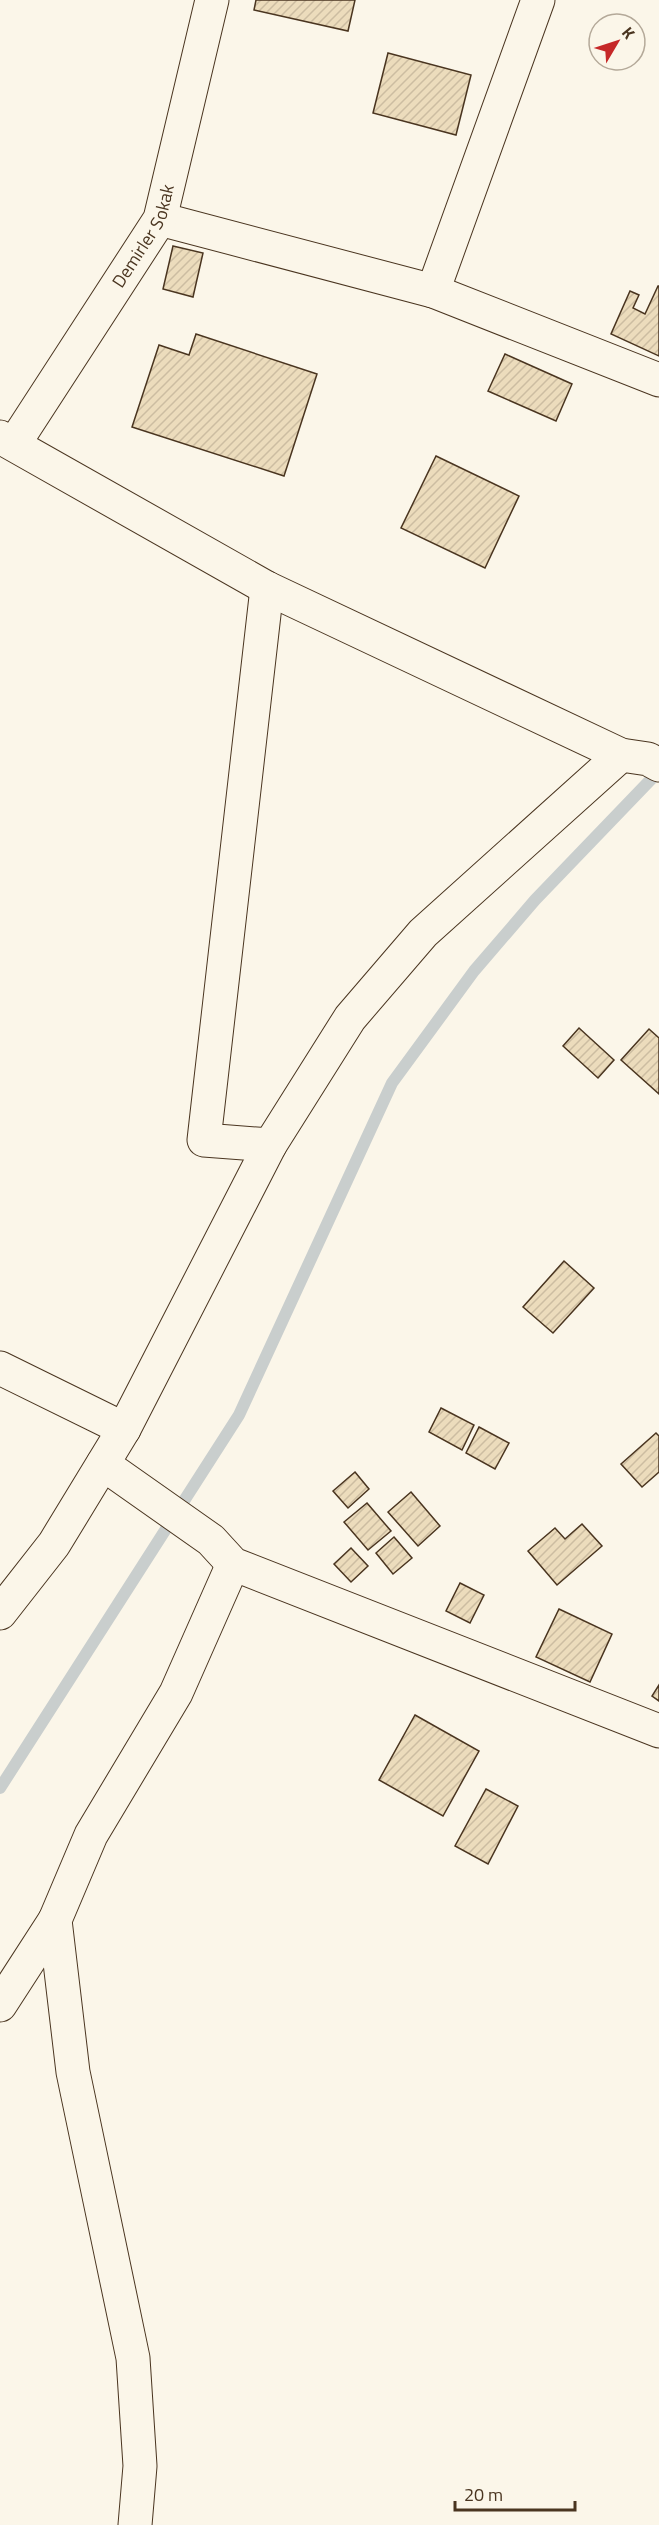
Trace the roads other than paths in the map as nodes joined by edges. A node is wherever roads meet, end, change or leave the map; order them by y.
1 (212, 0) edge
2 (538, 0) edge
3 (160, 219) junction
4 (433, 291) junction
5 (659, 380) edge
6 (7, 441) edge
7 (267, 588) junction
8 (643, 760) edge
9 (270, 1145) junction
10 (0, 1368) edge
11 (124, 1429) junction
12 (103, 1464) junction
13 (222, 1552) junction
14 (0, 1612) edge
15 (659, 1731) edge
16 (55, 1920) junction
17 (0, 2005) edge
18 (135, 2525) edge

1 - 3 street, Demirler Sokak
2 - 4 street
3 - 4 street
3 - 6 street, Demirler Sokak
4 - 5 street
6 - 7 street
7 - 8 street
7 - 9 street
8 - 9 street
9 - 11 street
10 - 11 street
11 - 12 street
12 - 13 street
12 - 14 street
13 - 15 street
13 - 16 street
16 - 17 street
16 - 18 street

